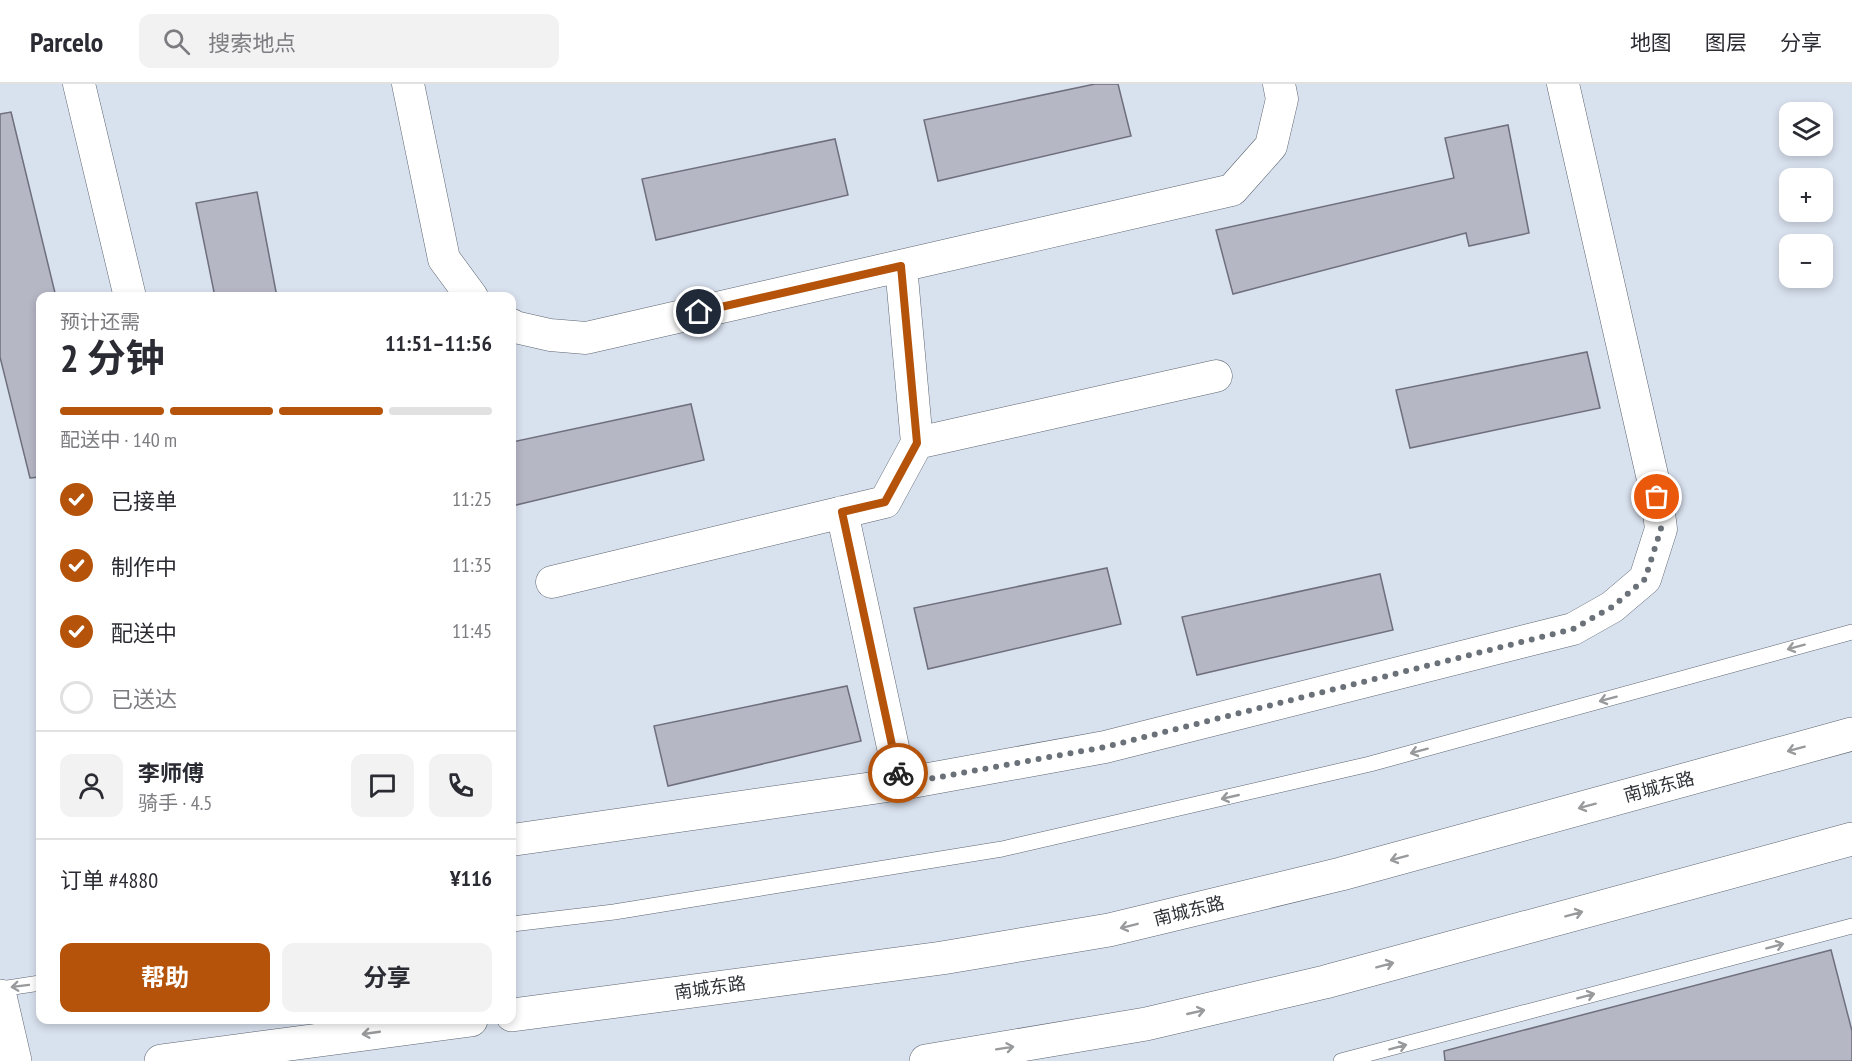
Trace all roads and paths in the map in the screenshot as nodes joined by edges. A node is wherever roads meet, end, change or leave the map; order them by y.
1 (79, 84) edge
2 (408, 84) edge
3 (1279, 84) edge
4 (1563, 84) edge
5 (901, 266) junction
6 (129, 292) edge
7 (468, 292) edge
8 (516, 327) edge
9 (1216, 376) dead end
10 (917, 443) junction
11 (842, 512) junction
12 (552, 582) dead end
13 (1852, 632) edge
14 (1852, 734) edge
15 (901, 784) junction
16 (516, 839) edge
17 (1852, 839) edge
18 (516, 924) edge
19 (1852, 926) edge
20 (36, 984) edge
21 (0, 988) edge
22 (0, 996) edge
23 (516, 1014) edge
24 (441, 1024) edge
25 (15, 1061) edge
26 (161, 1061) edge
27 (926, 1061) edge
28 (1341, 1061) edge

1 - 6 street
2 - 7 street
3 - 5 street
4 - 15 street
5 - 8 street
5 - 10 street
9 - 10 street
10 - 11 street
11 - 12 street
11 - 15 street
13 -> 18 lane
14 -> 23 main road, 南城东路
15 - 16 street
27 -> 17 main road
28 -> 19 lane
20 -> 21 lane
22 - 25 main road
24 -> 26 main road

